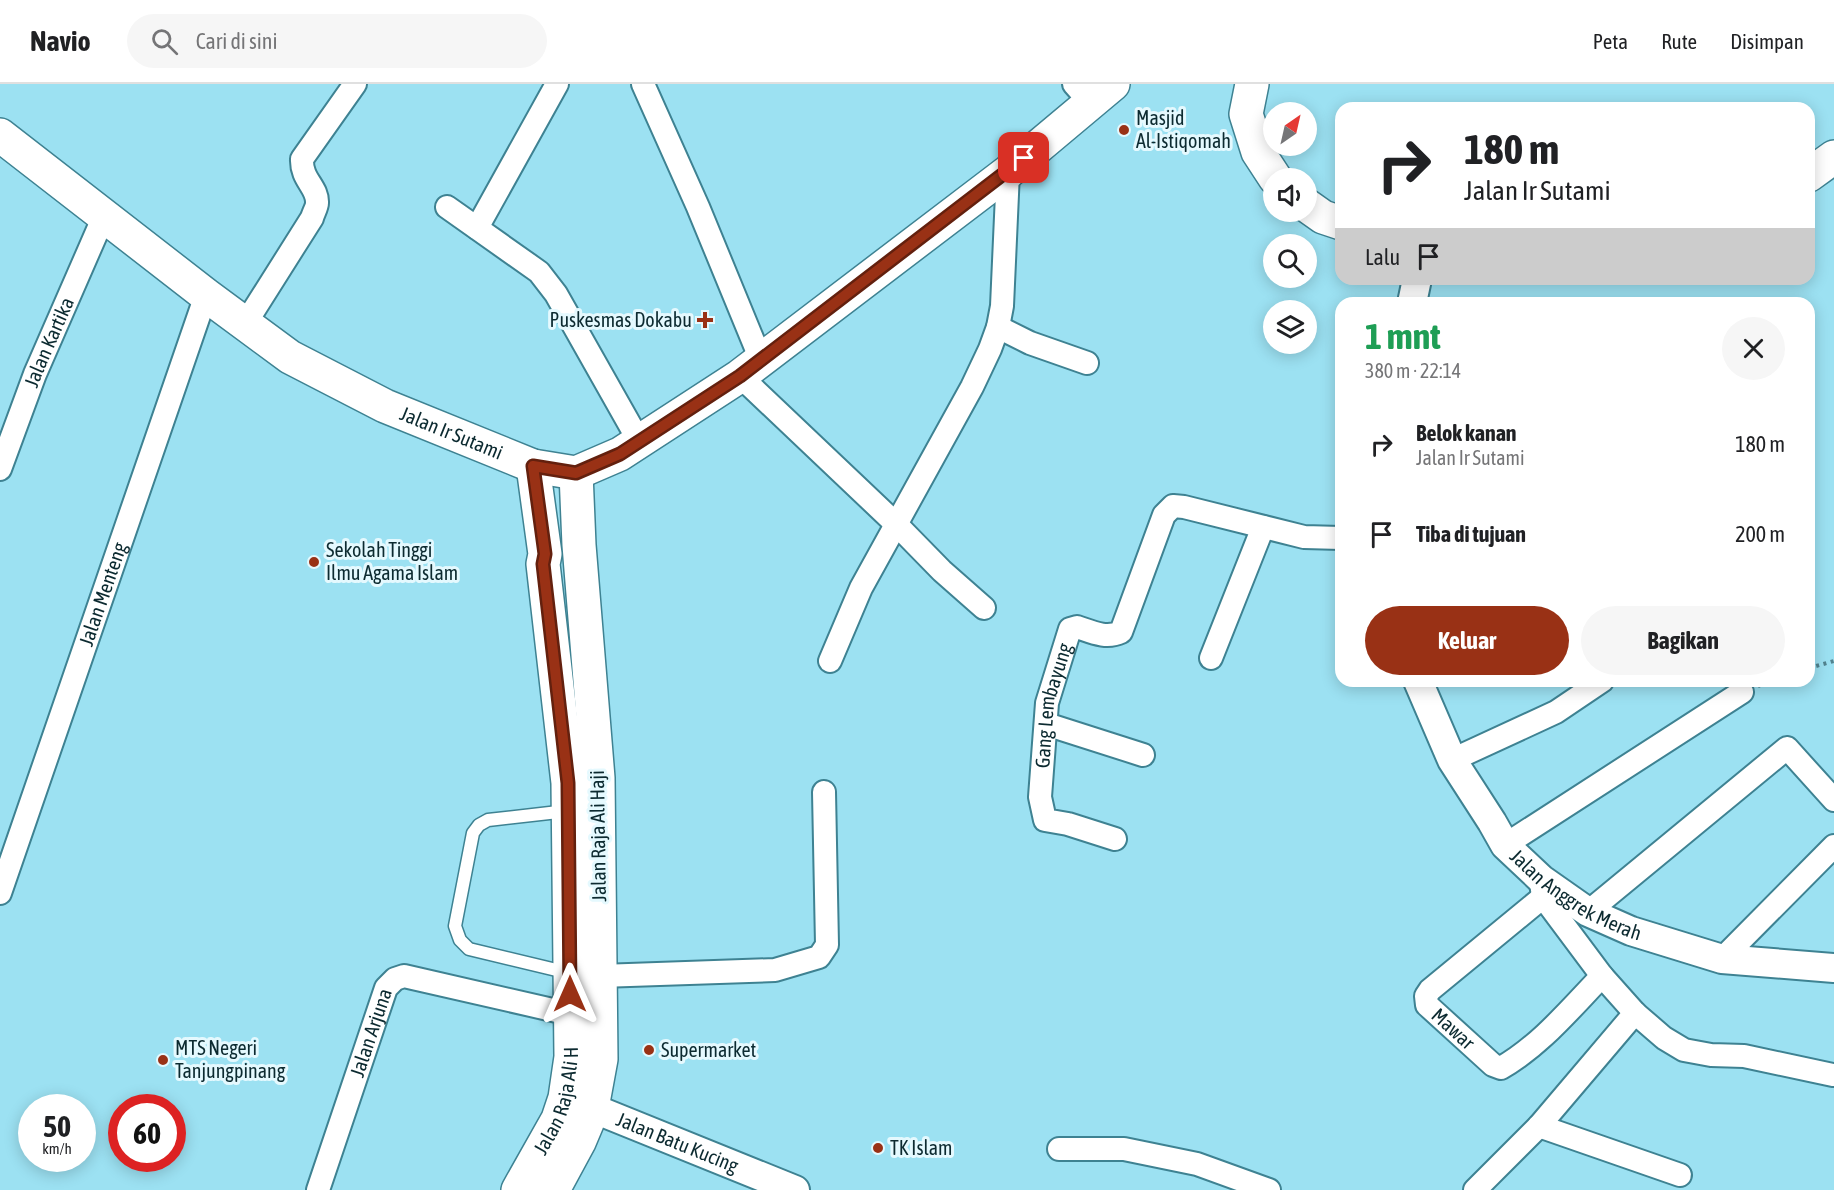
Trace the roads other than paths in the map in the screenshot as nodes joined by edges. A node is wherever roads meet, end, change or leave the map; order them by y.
1 (355, 84) edge
2 (557, 84) edge
3 (643, 84) edge
4 (1252, 84) edge
5 (1092, 90) edge
6 (0, 135) edge
7 (1834, 157) edge
8 (1268, 168) edge
9 (1815, 171) edge
10 (1008, 172) junction
11 (447, 207) dead end
12 (1317, 213) edge
13 (104, 216) junction
14 (1335, 222) edge
15 (477, 228) junction
16 (206, 295) junction
17 (245, 324) junction
18 (998, 327) junction
19 (1087, 363) dead end
20 (751, 368) junction
21 (639, 441) junction
22 (533, 466) junction
23 (0, 469) edge
24 (576, 473) junction
25 (896, 524) junction
26 (1263, 527) junction
27 (1335, 538) edge
28 (984, 609) dead end
29 (1211, 658) dead end
30 (830, 660) dead end
31 (1421, 687) edge
32 (1593, 687) edge
33 (1742, 692) dead end
34 (1046, 724) junction
35 (1143, 755) dead end
36 (1452, 760) junction
37 (824, 792) dead end
38 (1834, 800) edge
39 (569, 811) junction
40 (1115, 839) dead end
41 (1505, 845) junction
42 (1834, 846) edge
43 (1542, 888) junction
44 (0, 893) edge
45 (1588, 912) junction
46 (1722, 960) junction
47 (1834, 969) edge
48 (585, 975) junction
49 (1602, 976) junction
50 (1635, 1013) junction
51 (570, 1014) junction
52 (1833, 1075) edge
53 (592, 1108) junction
54 (1539, 1126) junction
55 (565, 1138) junction
56 (1059, 1149) dead end
57 (1680, 1175) dead end
58 (1261, 1189) edge
59 (318, 1190) edge
60 (518, 1190) edge
61 (553, 1190) edge
62 (795, 1190) edge
63 (1475, 1190) edge

1 - 17 street
2 - 15 street
3 - 20 street
4 - 8 main road
5 - 10 main road
6 - 13 main road, Jalan Ir Sutami
7 - 9 main road
10 - 18 street
10 - 20 main road
11 - 15 street
12 - 14 main road
13 - 16 main road, Jalan Ir Sutami
13 - 23 street, Jalan Kartika
15 - 21 street
16 - 17 main road, Jalan Ir Sutami
16 - 44 street, Jalan Menteng
17 - 22 main road, Jalan Ir Sutami
18 - 19 street
18 - 25 street
20 - 21 main road
20 - 25 street
21 - 24 main road
22 - 24 main road, Jalan Ir Sutami
22 - 39 main road, Jalan Raja Ali H
24 - 48 main road, Jalan Raja Ali Haji
25 - 28 street
25 - 30 street
26 - 27 street, Gang Lembayung
26 - 29 street
26 - 34 street, Gang Lembayung
31 - 36 street, Jalan Anggrek Merah
32 - 36 street
33 - 41 street
34 - 35 street
34 - 40 street, Gang Lembayung
36 - 41 street, Jalan Anggrek Merah
37 - 48 street
38 - 45 street
39 - 48 main road, Jalan Raja Ali H
39 - 48 lane
41 - 43 street, Jalan Anggrek Merah
42 - 46 street
43 - 45 street, Jalan Anggrek Merah
43 - 49 street
43 - 49 street, Mawar
45 - 46 street, Jalan Anggrek Merah
46 - 47 street, Jalan Anggrek Merah
48 - 51 main road, Jalan Raja Ali H
48 - 53 main road, Jalan Raja Ali Haji
49 - 50 street
50 - 52 street
50 - 54 street
51 - 55 main road, Jalan Raja Ali H
51 - 59 street, Jalan Arjuna
53 - 55 main road, Jalan Raja Ali Haji
53 - 62 street, Jalan Batu Kucing
54 - 57 street
54 - 63 street
55 - 60 main road, Jalan Raja Ali H
55 - 61 main road, Jalan Raja Ali Haji
56 - 58 street

